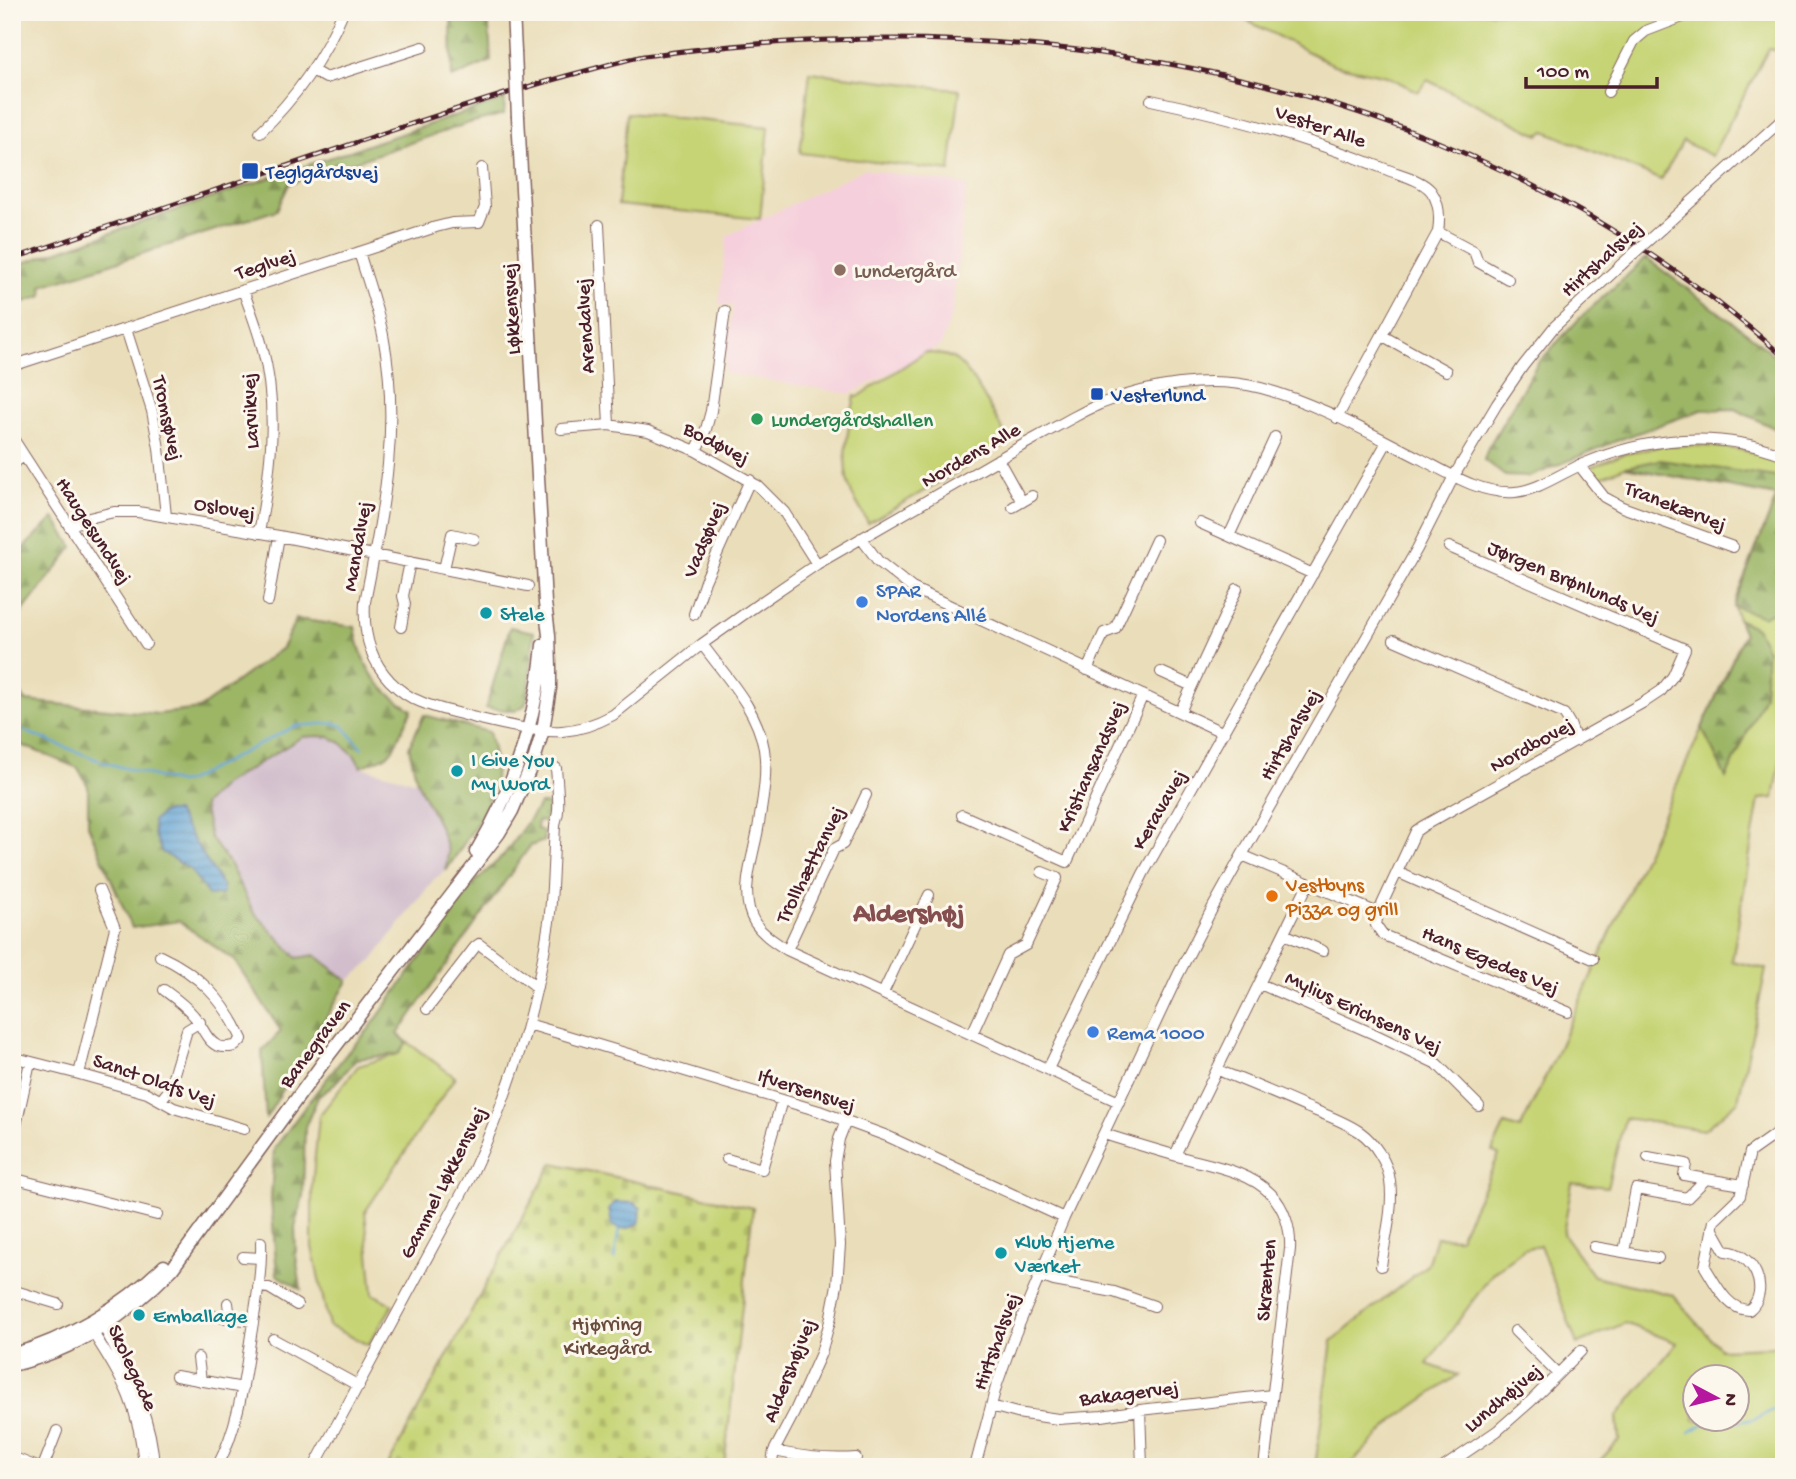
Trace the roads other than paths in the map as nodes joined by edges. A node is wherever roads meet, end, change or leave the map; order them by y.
1 (343, 12) edge
2 (513, 12) edge
3 (1689, 12) edge
4 (423, 47) dead end
5 (312, 70) junction
6 (1608, 92) dead end
7 (1151, 100) dead end
8 (1784, 118) edge
9 (260, 132) dead end
10 (482, 168) dead end
11 (598, 225) dead end
12 (1438, 232) junction
13 (359, 252) junction
14 (1508, 279) dead end
15 (243, 290) junction
16 (725, 311) dead end
17 (126, 329) junction
18 (1382, 336) junction
19 (12, 366) edge
20 (1446, 371) dead end
21 (1337, 418) junction
22 (609, 425) junction
23 (561, 429) dead end
24 (12, 437) edge
25 (1275, 437) dead end
26 (1387, 442) junction
27 (696, 451) junction
28 (1784, 455) edge
29 (23, 456) junction
30 (998, 459) junction
31 (12, 464) edge
32 (1579, 465) junction
33 (1454, 476) junction
34 (750, 480) junction
35 (1022, 502) dead end
36 (166, 516) junction
37 (1200, 523) dead end
38 (69, 526) junction
39 (260, 533) junction
40 (279, 536) junction
41 (1229, 536) junction
42 (861, 538) junction
43 (474, 539) dead end
44 (1156, 540) dead end
45 (1448, 547) dead end
46 (1733, 547) dead end
47 (374, 555) junction
48 (410, 562) junction
49 (817, 564) junction
50 (444, 569) junction
51 (1313, 574) junction
52 (528, 586) dead end
53 (1237, 589) dead end
54 (268, 601) dead end
55 (545, 603) junction
56 (694, 614) dead end
57 (401, 627) dead end
58 (1394, 640) dead end
59 (146, 644) dead end
60 (702, 644) junction
61 (1685, 649) joint
62 (1087, 670) junction
63 (1161, 672) dead end
64 (1192, 686) junction
65 (1143, 695) junction
66 (1180, 712) junction
67 (530, 728) junction
68 (543, 730) junction
69 (1224, 733) junction
70 (1576, 741) junction
71 (556, 768) dead end
72 (866, 795) dead end
73 (962, 815) dead end
74 (1242, 855) junction
75 (1042, 872) dead end
76 (1397, 872) junction
77 (1308, 884) junction
78 (99, 890) dead end
79 (450, 895) junction
80 (929, 895) dead end
81 (1378, 914) junction
82 (1284, 934) junction
83 (787, 950) junction
84 (1322, 951) dead end
85 (160, 956) dead end
86 (1594, 959) dead end
87 (1260, 984) junction
88 (537, 987) junction
89 (164, 990) dead end
90 (883, 993) junction
91 (427, 1009) dead end
92 (1568, 1013) dead end
93 (200, 1022) junction
94 (528, 1024) junction
95 (972, 1034) junction
96 (12, 1057) edge
97 (30, 1062) junction
98 (1048, 1069) junction
99 (1218, 1070) junction
100 (79, 1073) junction
101 (161, 1100) junction
102 (782, 1100) junction
103 (1119, 1102) junction
104 (1479, 1106) dead end
105 (846, 1121) junction
106 (1784, 1128) edge
107 (243, 1129) dead end
108 (1104, 1134) junction
109 (12, 1144) edge
110 (1175, 1156) junction
111 (1648, 1157) dead end
112 (727, 1158) dead end
113 (12, 1178) edge
114 (1706, 1179) junction
115 (1743, 1185) junction
116 (158, 1215) dead end
117 (1064, 1217) junction
118 (1712, 1228) junction
119 (261, 1242) dead end
120 (1594, 1247) dead end
121 (1624, 1252) junction
122 (243, 1257) dead end
123 (261, 1258) junction
124 (1658, 1258) dead end
125 (1381, 1266) dead end
126 (1040, 1276) junction
127 (258, 1287) junction
128 (12, 1290) edge
129 (228, 1303) dead end
130 (58, 1304) dead end
131 (297, 1305) dead end
132 (1154, 1306) dead end
133 (211, 1316) dead end
134 (230, 1318) junction
135 (253, 1321) junction
136 (96, 1327) junction
137 (1515, 1331) dead end
138 (273, 1339) dead end
139 (1581, 1351) dead end
140 (12, 1355) edge
141 (198, 1358) dead end
142 (12, 1365) edge
143 (1558, 1374) junction
144 (176, 1376) dead end
145 (201, 1381) junction
146 (359, 1386) junction
147 (243, 1388) junction
148 (1272, 1395) junction
149 (991, 1406) junction
150 (1140, 1410) junction
151 (57, 1431) dead end
152 (774, 1451) junction
153 (12, 1457) edge
154 (856, 1458) dead end
155 (37, 1467) edge
156 (43, 1467) edge
157 (144, 1467) edge
158 (155, 1467) edge
159 (217, 1467) edge
160 (314, 1467) edge
161 (771, 1467) edge
162 (975, 1467) edge
163 (1142, 1467) edge
164 (1264, 1467) edge
165 (1444, 1467) edge

1 - 5 street
2 - 55 main road, Løkkensvej, bridge
3 - 6 street
4 - 5 street
5 - 9 street
7 - 12 street, Vester Alle
8 - 33 street, Hirtshalsvej, bridge
10 - 13 street, Teglvej
11 - 22 street, Arendalvej
12 - 14 street
12 - 18 street
13 - 15 street, Teglvej
13 - 47 street, Mandalvej
15 - 17 street, Teglvej
15 - 39 street, Larvikvej
16 - 27 street
17 - 19 street, Teglvej
17 - 36 street, Tromsøvej
18 - 20 street
18 - 21 street
21 - 26 street, Nordens Alle
21 - 30 street, Nordens Alle
22 - 23 street, Bodøvej
22 - 27 street, Bodøvej
24 - 29 street, Haugesundvej
25 - 41 street
26 - 33 street, Nordens Alle
26 - 51 street, Keravavej
27 - 34 street, Bodøvej
28 - 32 street, Nordens Alle
29 - 31 street
29 - 38 street, Haugesundvej
30 - 35 street
30 - 42 street, Nordens Alle
32 - 33 street, Nordens Alle
32 - 46 street, Tranekærvej
33 - 74 street, Hirtshalsvej
34 - 49 street, Bodøvej
34 - 56 street, Vadsøvej
36 - 38 street, Oslovej
36 - 39 street, Oslovej
37 - 41 street
38 - 59 street, Haugesundvej
39 - 40 street, Oslovej
40 - 47 street, Oslovej
40 - 54 street
41 - 51 street
42 - 49 street, Nordens Alle
42 - 62 street, Kristiansandsvej
43 - 50 street
44 - 62 street
45 - 61 street, Jørgen Brønlunds Vej
47 - 48 street, Oslovej
47 - 67 street, Mandalvej
48 - 50 street, Oslovej
48 - 57 street
49 - 60 street, Nordens Alle
50 - 52 street, Oslovej
51 - 69 street, Keravavej
53 - 64 street
55 - 67 main road, Løkkensvej
55 - 68 main road, Løkkensvej
58 - 70 street
60 - 68 street, Nordens Alle
60 - 83 street, Trollhættanvej
61 - 70 street, Nordbovej
62 - 65 street, Kristiansandsvej
63 - 64 street
64 - 66 street
65 - 66 street, Kristiansandsvej
65 - 73 street, Kristiansandsvej
66 - 69 street, Kristiansandsvej
67 - 68 street, Mandalvej
67 - 79 main road, Banegraven
68 - 79 main road, Banegraven
69 - 98 street, Keravavej
70 - 76 street, Nordbovej
71 - 88 street, Gammel Løkkensvej
72 - 83 street, Trollhættanvej
74 - 77 street
74 - 103 street, Hirtshalsvej
75 - 95 street
76 - 81 street, Nordbovej
76 - 86 street
77 - 81 street
77 - 82 street
78 - 100 street
79 - 136 main road, Banegraven
80 - 90 street
81 - 92 street, Hans Egedes Vej
82 - 84 street
82 - 87 street
83 - 90 street, Trollhættanvej
85 - 93 street
87 - 99 street
87 - 104 street, Mylius Erichsens Vej
88 - 91 street
88 - 94 street, Gammel Løkkensvej
89 - 93 street
90 - 95 street, Trollhættanvej
93 - 101 street
94 - 102 street, Ifversensvej
94 - 146 street, Gammel Løkkensvej
95 - 98 street, Trollhættanvej
96 - 97 street, Sanct Olafs Vej
97 - 100 street, Sanct Olafs Vej
97 - 109 street
98 - 103 street, Trollhættanvej
99 - 110 street
99 - 125 street
100 - 101 street, Sanct Olafs Vej
101 - 107 street, Sanct Olafs Vej
102 - 105 street, Ifversensvej
102 - 112 street
103 - 108 street, Hirtshalsvej
105 - 117 street, Ifversensvej
105 - 152 street, Aldershøjvej
106 - 115 street
108 - 110 street, Skrænten
108 - 117 street, Hirtshalsvej
110 - 148 street, Skrænten
111 - 114 street
113 - 116 street
114 - 115 street
114 - 121 street
115 - 118 street
117 - 126 street, Hirtshalsvej
118 - 118 street
119 - 123 street
120 - 121 street
121 - 124 street
122 - 123 street
123 - 127 street
126 - 132 street
126 - 149 street, Hirtshalsvej
127 - 131 street
127 - 135 street
128 - 130 street
129 - 134 street
133 - 134 street
134 - 135 street
135 - 147 street
136 - 140 main road, Banegraven
136 - 142 main road, Banegraven
136 - 157 street, Skolegade
136 - 158 street, Skolegade
137 - 143 street
138 - 146 street
139 - 143 street, Lundhøjvej
141 - 145 street
143 - 165 street, Lundhøjvej
144 - 145 street
145 - 147 street
146 - 160 street, Gammel Løkkensvej
147 - 159 street
148 - 150 street, Bakagervej
148 - 164 street, Skrænten
149 - 150 street, Bakagervej
149 - 162 street, Hirtshalsvej
150 - 163 street
151 - 156 street
152 - 154 street
152 - 161 street, Aldershøjvej
153 - 155 street

